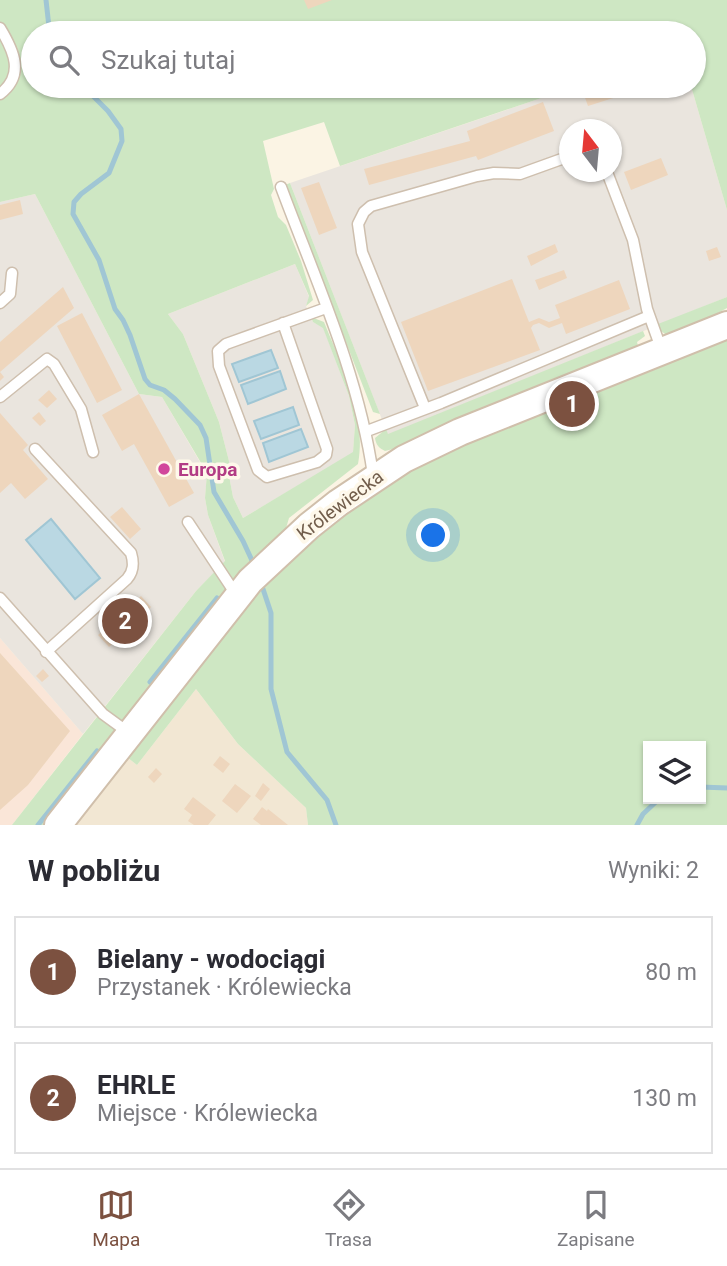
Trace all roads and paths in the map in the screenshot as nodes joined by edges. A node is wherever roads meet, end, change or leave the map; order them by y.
1 (0, 28) edge
2 (0, 94) edge
3 (559, 160) edge
4 (611, 182) edge
5 (281, 187) dead end
6 (12, 273) dead end
7 (0, 303) edge
8 (326, 308) junction
9 (649, 316) junction
10 (283, 323) junction
11 (727, 325) edge
12 (662, 351) junction
13 (0, 397) edge
14 (425, 408) junction
15 (367, 432) junction
16 (34, 449) dead end
17 (93, 452) dead end
18 (374, 478) junction
19 (188, 522) dead end
20 (250, 581) junction
21 (0, 598) edge
22 (46, 652) junction
23 (129, 733) junction
24 (58, 825) edge

1 - 2 lane
3 - 14 lane
4 - 9 lane
5 - 8 lane
6 - 7 lane
8 - 10 lane
8 - 15 lane
9 - 12 lane
9 - 14 lane
10 - 10 lane
11 - 12 main road, Królewiecka
12 - 18 main road, Królewiecka
13 - 17 lane
14 - 15 lane
15 - 18 lane
16 - 22 lane
18 - 20 main road, Królewiecka
19 - 20 lane
20 - 23 main road, Królewiecka
21 - 22 lane
22 - 23 lane
23 - 24 main road, Królewiecka

